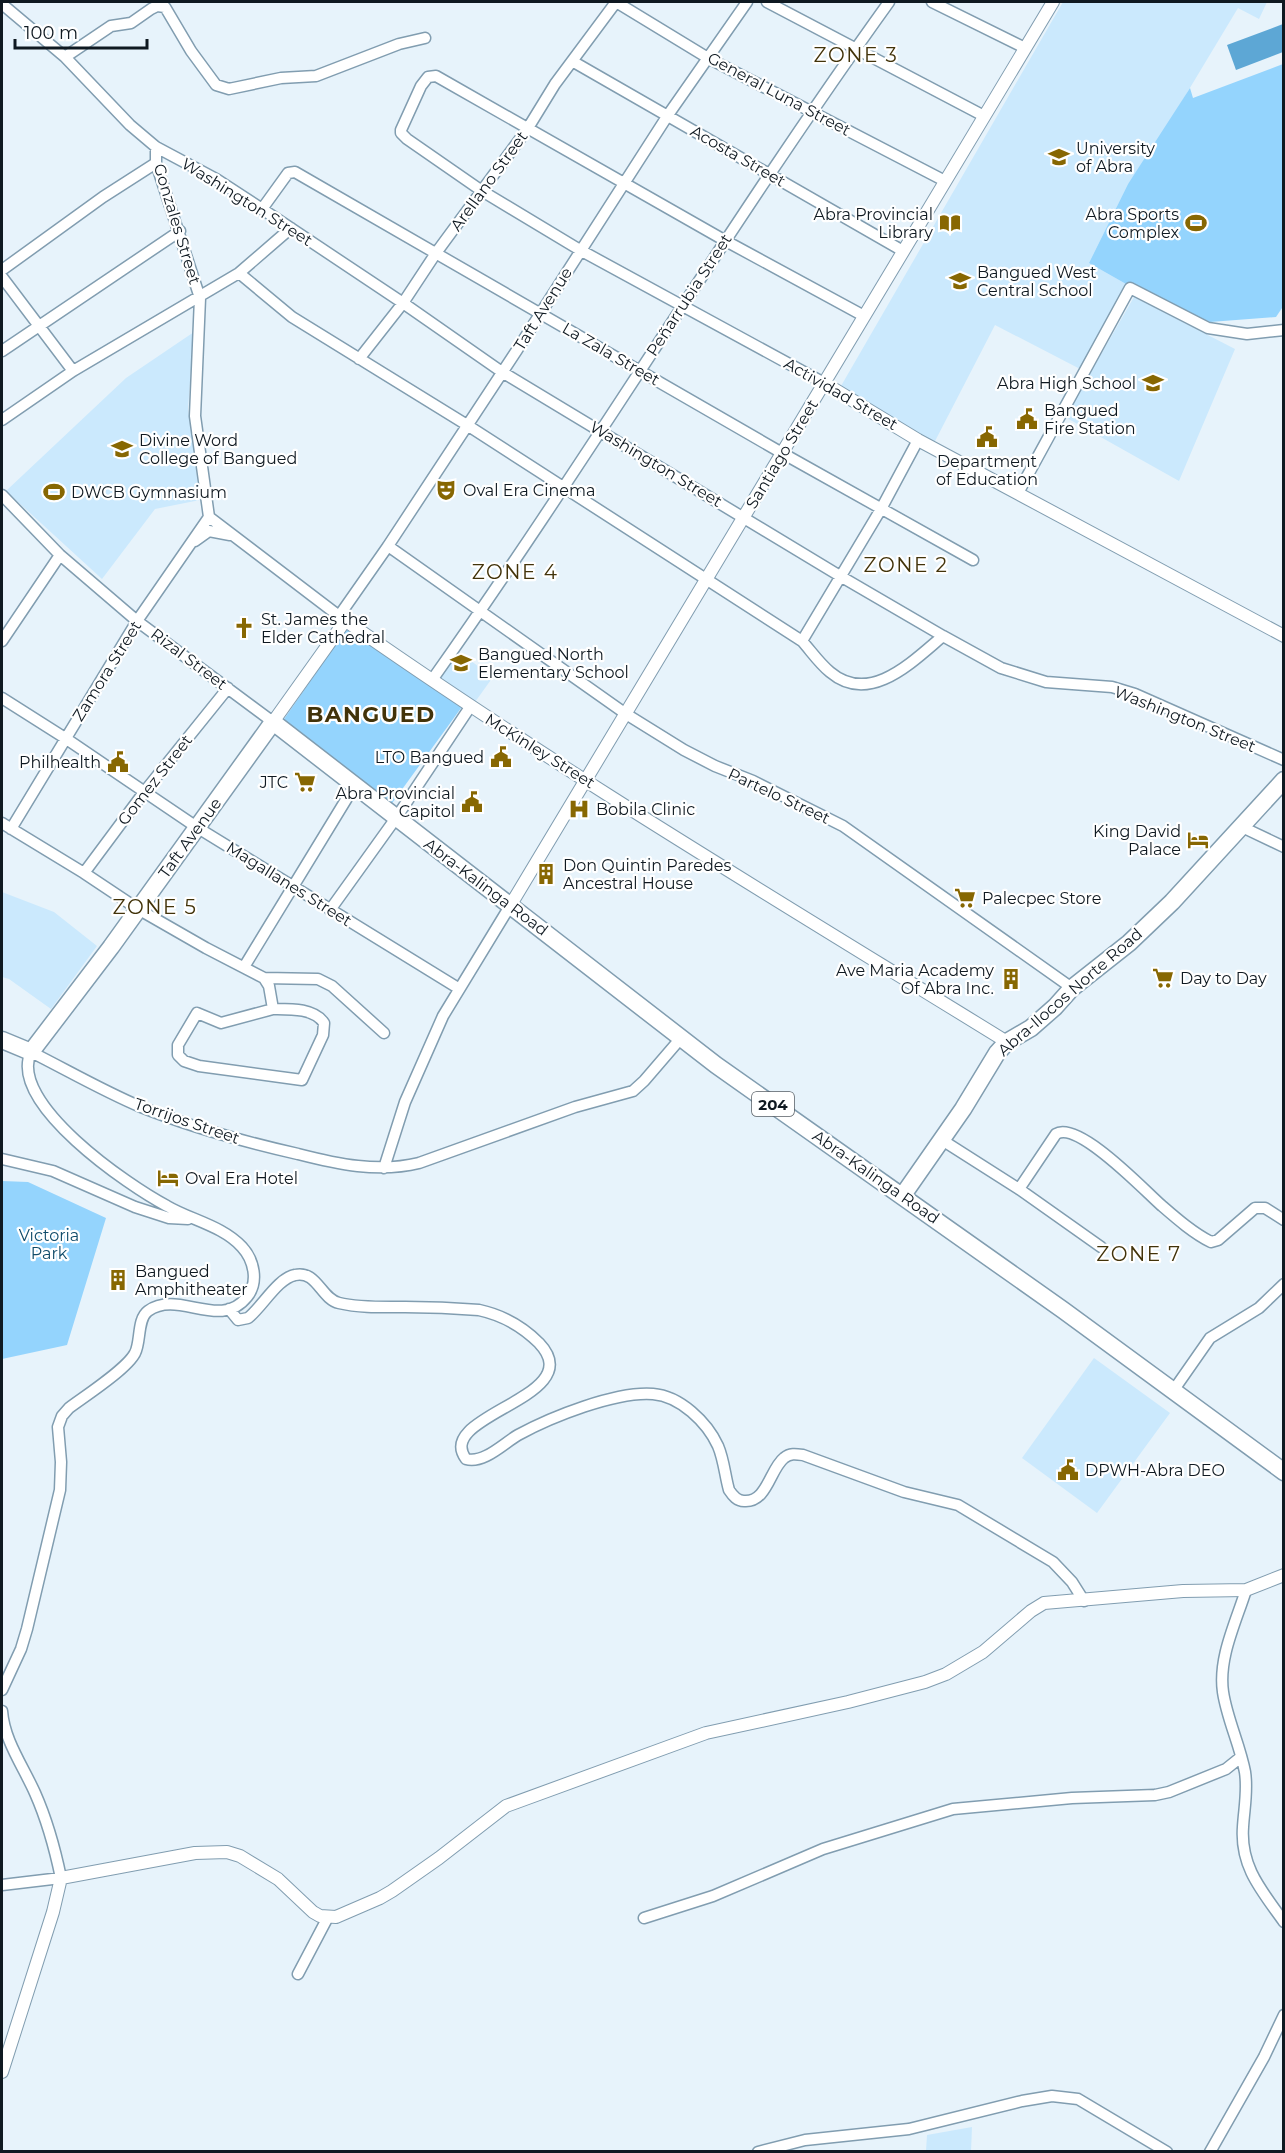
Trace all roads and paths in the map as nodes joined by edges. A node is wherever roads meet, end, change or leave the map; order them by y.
1 (616, 2) edge
2 (747, 2) edge
3 (767, 2) edge
4 (889, 2) edge
5 (932, 2) edge
6 (1053, 2) edge
7 (2, 4) edge
8 (425, 38) dead end
9 (1024, 48) junction
10 (855, 49) junction
11 (65, 57) junction
12 (708, 58) junction
13 (572, 61) junction
14 (813, 112) junction
15 (668, 115) junction
16 (984, 116) junction
17 (528, 128) junction
18 (156, 147) junction
19 (156, 163) junction
20 (770, 174) junction
21 (945, 181) junction
22 (625, 182) junction
23 (482, 191) junction
24 (262, 209) junction
25 (291, 228) junction
26 (180, 231) junction
27 (724, 240) junction
28 (580, 250) junction
29 (903, 250) junction
30 (436, 253) junction
31 (2, 270) edge
32 (239, 273) junction
33 (2, 277) edge
34 (200, 298) junction
35 (403, 303) junction
36 (682, 305) junction
37 (541, 314) junction
38 (864, 316) junction
39 (39, 326) junction
40 (1284, 330) edge
41 (2, 351) edge
42 (359, 359) junction
43 (640, 370) junction
44 (73, 371) junction
45 (502, 372) junction
46 (824, 383) junction
47 (2, 420) edge
48 (467, 425) junction
49 (601, 432) junction
50 (918, 440) junction
51 (782, 453) junction
52 (564, 488) junction
53 (1018, 493) junction
54 (2, 495) edge
55 (881, 509) junction
56 (209, 517) junction
57 (744, 517) junction
58 (233, 536) junction
59 (189, 546) junction
60 (388, 546) junction
61 (60, 555) junction
62 (973, 560) dead end
63 (840, 576) junction
64 (706, 580) junction
65 (480, 612) junction
66 (342, 619) junction
67 (137, 621) junction
68 (943, 636) junction
69 (1284, 636) edge
70 (802, 640) junction
71 (2, 641) edge
72 (432, 680) junction
73 (228, 688) junction
74 (2, 698) edge
75 (470, 707) junction
76 (626, 714) junction
77 (273, 722) junction
78 (65, 738) junction
79 (1284, 760) edge
80 (586, 780) junction
81 (1284, 780) edge
82 (355, 785) junction
83 (145, 791) junction
84 (396, 818) junction
85 (6, 826) edge
86 (1242, 827) junction
87 (198, 828) junction
88 (1284, 846) edge
89 (84, 873) junction
90 (292, 886) junction
91 (510, 906) junction
92 (138, 909) junction
93 (330, 910) junction
94 (244, 967) junction
95 (264, 978) junction
96 (458, 988) junction
97 (1072, 988) junction
98 (273, 1009) junction
99 (384, 1033) dead end
100 (681, 1038) junction
101 (2, 1040) edge
102 (1007, 1042) junction
103 (31, 1052) junction
104 (942, 1140) junction
105 (2, 1159) edge
106 (384, 1168) junction
107 (1019, 1189) junction
108 (903, 1196) junction
109 (194, 1220) junction
110 (1284, 1220) edge
111 (1101, 1247) dead end
112 (1284, 1284) edge
113 (229, 1309) junction
114 (1173, 1391) junction
115 (1284, 1472) edge
116 (1284, 1575) edge
117 (1246, 1590) junction
118 (1084, 1601) junction
119 (2, 1690) edge
120 (2, 1711) edge
121 (1241, 1756) junction
122 (61, 1878) junction
123 (2, 1885) edge
124 (328, 1917) junction
125 (644, 1918) dead end
126 (1284, 1922) edge
127 (298, 1974) dead end
128 (1284, 2015) edge
129 (2, 2072) edge
130 (758, 2151) edge
131 (1167, 2151) edge
132 (1210, 2151) edge

1 - 12 street, General Luna Street
1 - 13 street, Arellano Street
2 - 12 street, Taft Avenue
3 - 10 street
4 - 10 street, Peñarrubia Street
5 - 9 street
6 - 9 street, Santiago Street
7 - 11 street, Washington Street
8 - 11 street
9 - 16 street, Santiago Street
10 - 14 street, Peñarrubia Street
10 - 16 street
11 - 18 street, Washington Street
12 - 14 street, General Luna Street
12 - 15 street, Taft Avenue
13 - 15 street, Acosta Street
13 - 17 street, Arellano Street
14 - 20 street, Peñarrubia Street
14 - 21 street, General Luna Street
15 - 20 street, Acosta Street
15 - 22 street, Taft Avenue
16 - 21 street, Santiago Street
17 - 22 street
17 - 23 street, Arellano Street
17 - 23 street, Actividad Street
18 - 19 street, Gonzales Street
18 - 24 street, Washington Street
19 - 26 street, Gonzales Street
19 - 31 street
20 - 27 street, Peñarrubia Street
20 - 29 street, Acosta Street
21 - 29 street, Santiago Street
22 - 27 street
22 - 28 street, Taft Avenue
23 - 28 street, Actividad Street
23 - 30 street, Arellano Street
24 - 25 street, Washington Street
24 - 30 street, La Zala Street
25 - 32 street
25 - 35 street, Washington Street
26 - 34 street, Gonzales Street
26 - 39 street
27 - 36 street, Peñarrubia Street
27 - 38 street
28 - 36 street, Actividad Street
28 - 37 street, Taft Avenue
29 - 38 street, Santiago Street
30 - 35 street, Arellano Street
30 - 37 street, La Zala Street
32 - 34 street
32 - 42 street
33 - 39 street
34 - 44 street
34 - 56 street, Gonzales Street
35 - 42 street, Arellano Street
35 - 45 street, Washington Street
36 - 43 street, Peñarrubia Street
36 - 46 street, Actividad Street
37 - 43 street, La Zala Street
37 - 45 street, Taft Avenue
38 - 46 street, Santiago Street
39 - 41 street
39 - 44 street
40 - 53 street
42 - 48 street
43 - 49 street, Peñarrubia Street
43 - 51 street, La Zala Street
44 - 47 street
45 - 48 street, Taft Avenue
45 - 49 street, Washington Street
46 - 50 street, Actividad Street
46 - 51 street, Santiago Street
48 - 52 street
48 - 60 street, Taft Avenue
49 - 52 street, Peñarrubia Street
49 - 57 street, Washington Street
50 - 53 street, Actividad Street
50 - 55 street
51 - 55 street, La Zala Street
51 - 57 street, Santiago Street
52 - 64 street
52 - 65 street, Peñarrubia Street
53 - 69 street, Actividad Street
54 - 61 street, Rizal Street
55 - 62 street, La Zala Street
55 - 63 street
56 - 58 street, McKinley Street
56 - 59 street, Zamora Street
57 - 63 street, Washington Street
57 - 64 street, Santiago Street
58 - 59 street
58 - 66 street, McKinley Street
59 - 67 street, Zamora Street
60 - 65 street, Partelo Street
60 - 66 street, Taft Avenue
61 - 67 street, Rizal Street
61 - 71 street
63 - 68 street, Washington Street
63 - 70 street
64 - 70 street
64 - 76 street, Santiago Street
65 - 72 street, Peñarrubia Street
65 - 76 street, Partelo Street
66 - 72 street, McKinley Street
66 - 77 street, Taft Avenue
67 - 73 street, Rizal Street
67 - 78 street, Zamora Street
68 - 70 street
68 - 79 street, Washington Street
72 - 75 street, McKinley Street
73 - 77 street, Rizal Street
73 - 83 street, Gomez Street
74 - 78 street, Magallanes Street
75 - 80 street, McKinley Street
75 - 84 street
76 - 80 street, Santiago Street
76 - 97 street, Partelo Street
77 - 82 main road, Abra-Kalinga Road / 204
77 - 87 main road, Taft Avenue
78 - 83 street, Magallanes Street
78 - 85 street, Zamora Street
80 - 91 street, Santiago Street
80 - 102 street, McKinley Street
81 - 86 main road, Abra-Ilocos Norte Road
82 - 84 main road, Abra-Kalinga Road / 204
82 - 90 street
83 - 87 street, Magallanes Street
83 - 89 street, Gomez Street
84 - 91 main road, Abra-Kalinga Road / 204
84 - 93 street
85 - 89 street
86 - 88 street
86 - 97 main road, Abra-Ilocos Norte Road
87 - 90 street, Magallanes Street
87 - 92 main road, Taft Avenue
89 - 92 street
90 - 93 street, Magallanes Street
90 - 94 street
91 - 96 street
91 - 100 main road, Abra-Kalinga Road / 204
92 - 94 street
92 - 103 main road, Taft Avenue
93 - 96 street, Magallanes Street
94 - 95 street
95 - 98 street
95 - 99 street
96 - 106 street
97 - 102 main road, Abra-Ilocos Norte Road
98 - 98 street
100 - 106 street, Torrijos Street
100 - 108 main road, Abra-Kalinga Road / 204
101 - 103 main road, Torrijos Street
102 - 104 main road, Abra-Ilocos Norte Road
103 - 106 street, Torrijos Street
103 - 109 street
104 - 107 street
104 - 108 main road, Abra-Ilocos Norte Road
105 - 109 street
107 - 110 street
107 - 111 street
108 - 114 main road, Abra-Kalinga Road / 204
109 - 113 street
112 - 114 street
113 - 118 street
113 - 119 street
114 - 115 main road, Abra-Kalinga Road / 204
116 - 117 street
117 - 118 street
117 - 121 street
118 - 124 street
120 - 122 street
121 - 125 street
121 - 126 street
122 - 123 street
122 - 124 street
122 - 129 street
124 - 127 street
128 - 132 street
130 - 131 street

